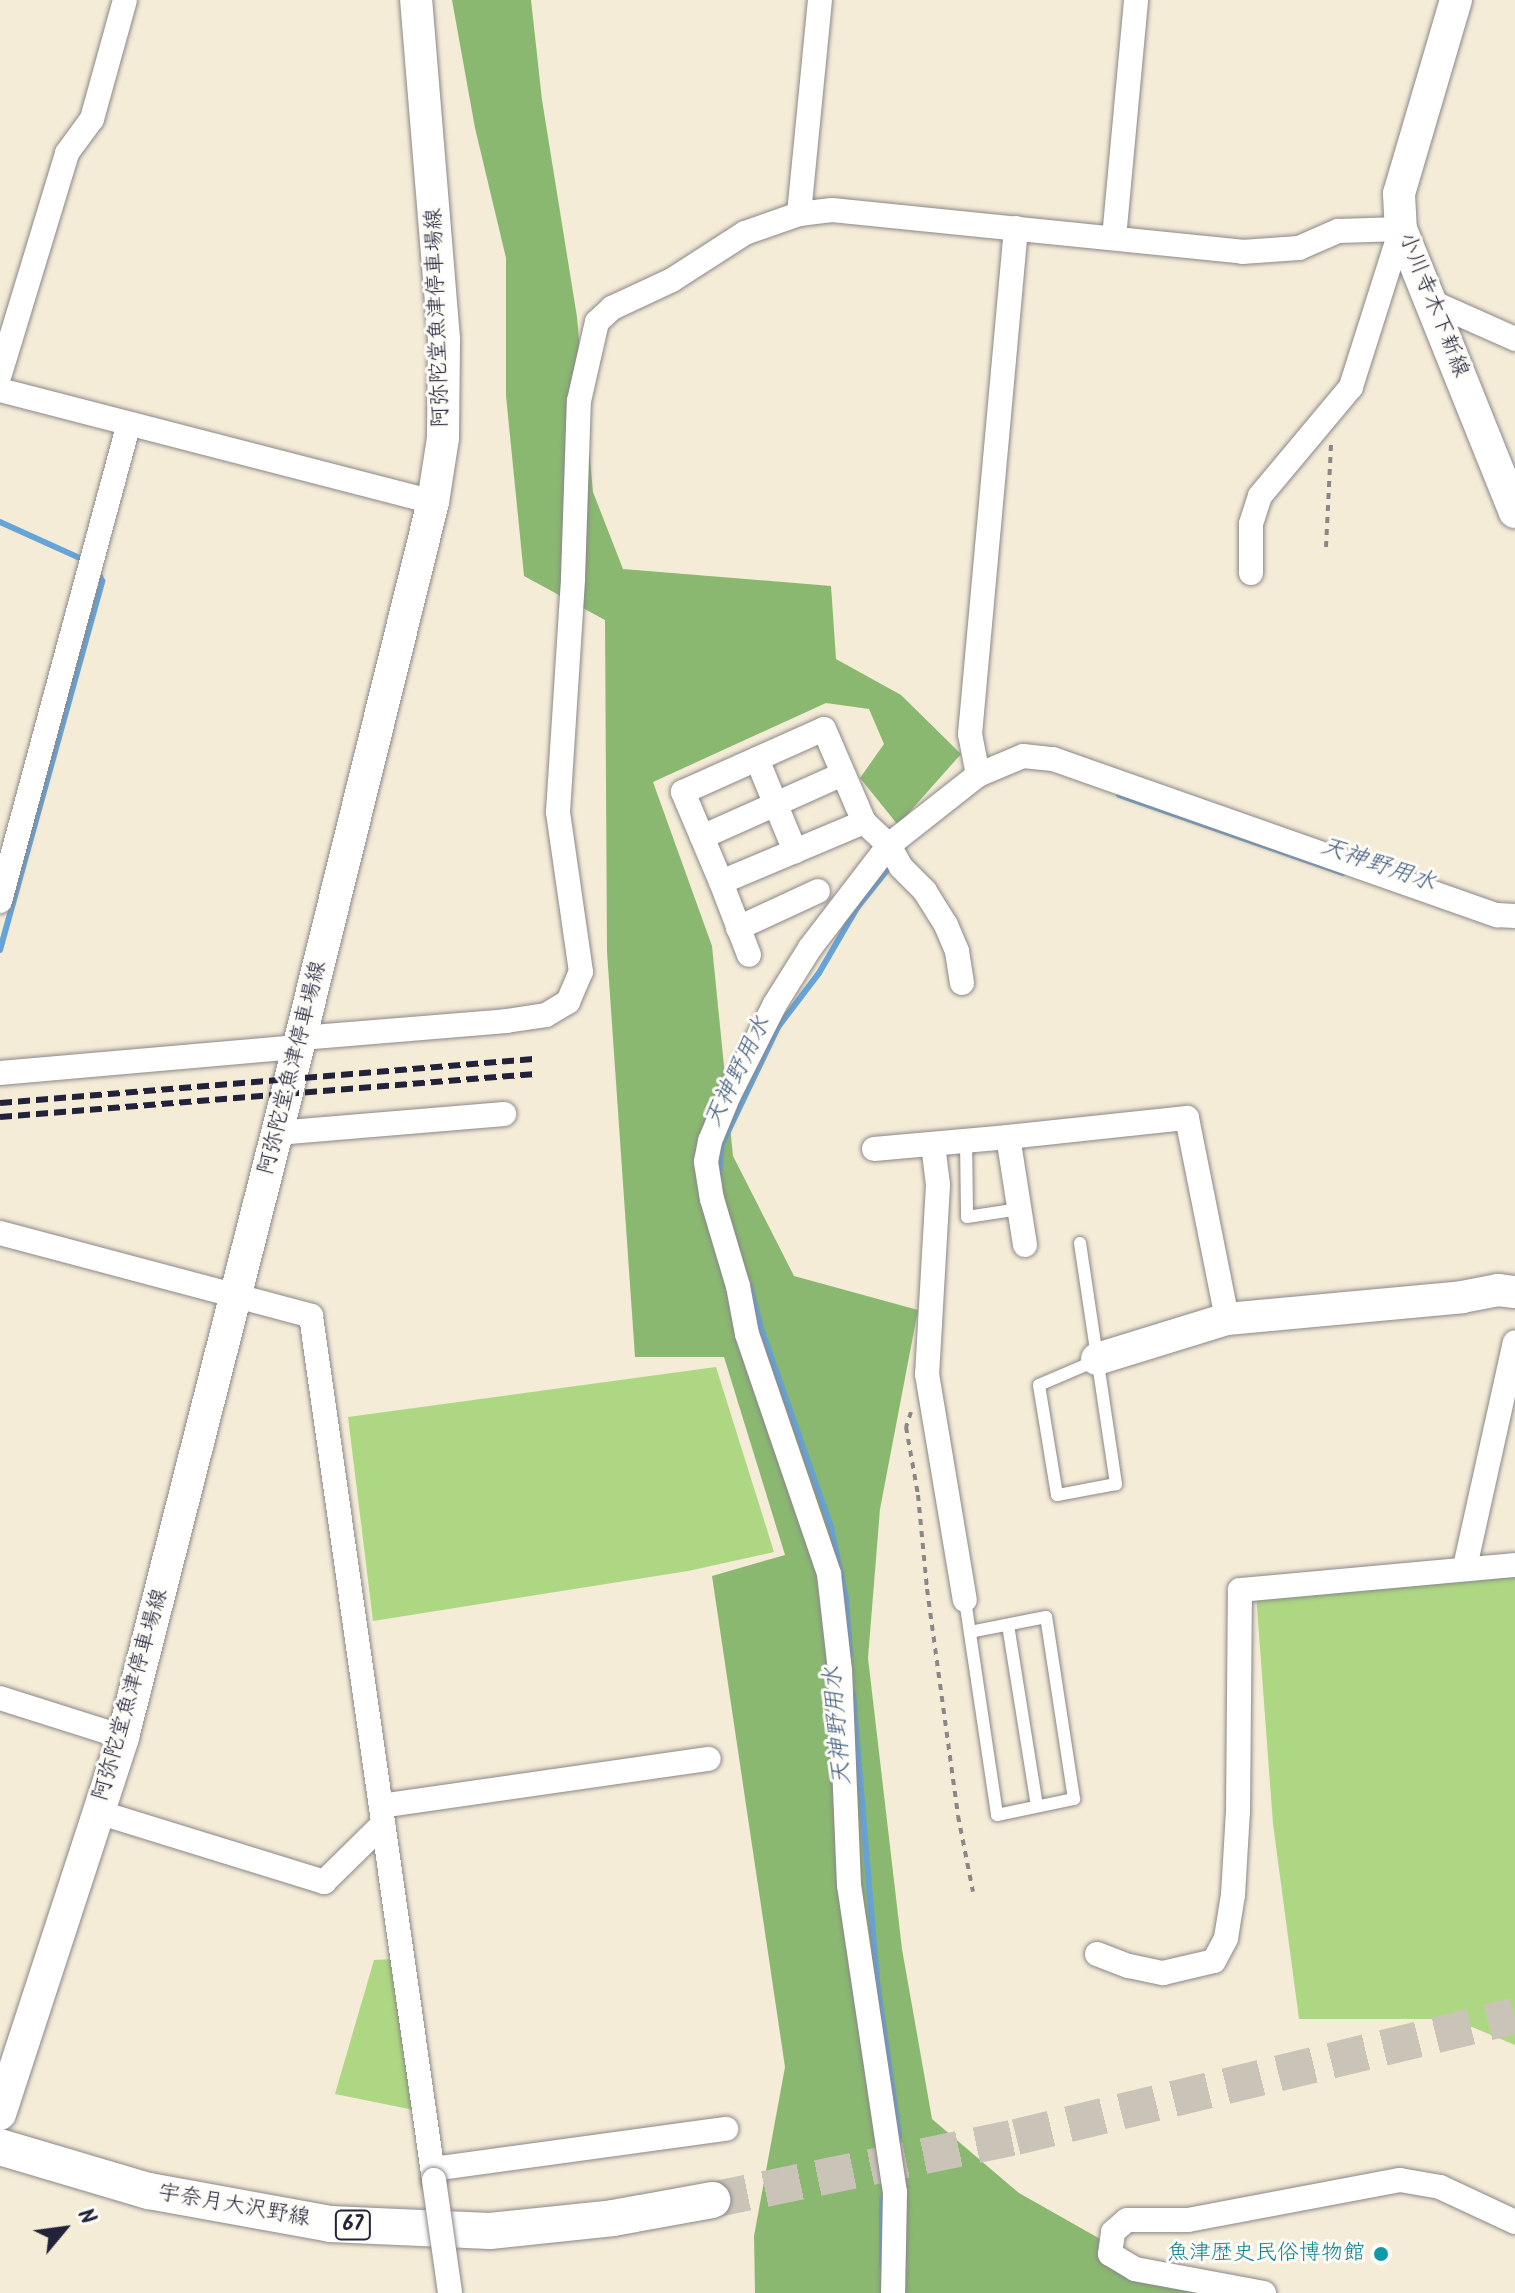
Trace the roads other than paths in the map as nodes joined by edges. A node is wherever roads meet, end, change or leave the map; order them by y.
1 (125, 0) edge
2 (416, 0) edge
3 (820, 0) edge
4 (1136, 0) edge
5 (1456, 0) edge
6 (799, 214) junction
7 (1016, 228) junction
8 (1401, 229) junction
9 (1114, 238) junction
10 (1432, 302) junction
11 (1515, 339) edge
12 (0, 374) edge
13 (0, 390) edge
14 (128, 426) junction
15 (433, 502) junction
16 (1515, 512) edge
17 (1251, 573) dead end
18 (757, 759) junction
19 (843, 774) junction
20 (978, 775) junction
21 (775, 802) junction
22 (864, 822) junction
23 (702, 837) junction
24 (889, 845) junction
25 (795, 851) junction
26 (721, 882) junction
27 (818, 891) dead end
28 (0, 901) edge
29 (1515, 916) edge
30 (738, 928) junction
31 (749, 955) dead end
32 (962, 983) dead end
33 (300, 1042) junction
34 (0, 1073) edge
35 (504, 1114) dead end
36 (277, 1133) junction
37 (1008, 1137) junction
38 (966, 1141) junction
39 (933, 1144) junction
40 (874, 1149) dead end
41 (1019, 1209) junction
42 (0, 1233) edge
43 (1080, 1243) dead end
44 (1025, 1245) dead end
45 (1515, 1292) edge
46 (236, 1295) junction
47 (1462, 1297) junction
48 (1515, 1310) edge
49 (1227, 1319) junction
50 (1515, 1342) edge
51 (1097, 1359) junction
52 (1515, 1565) edge
53 (1465, 1567) junction
54 (965, 1600) joint
55 (1008, 1625) junction
56 (970, 1632) junction
57 (0, 1698) edge
58 (123, 1737) junction
59 (709, 1759) dead end
60 (1037, 1806) junction
61 (98, 1812) junction
62 (382, 1815) junction
63 (1097, 1954) dead end
64 (0, 2114) edge
65 (726, 2129) dead end
66 (0, 2147) edge
67 (434, 2174) junction
68 (712, 2200) tunnel mouth
69 (1515, 2222) edge
70 (450, 2292) edge
71 (893, 2293) edge
72 (1264, 2293) edge

1 - 12 street
2 - 15 main road, 阿弥陀堂魚津停車場線
3 - 6 street
4 - 9 street
5 - 8 main road, 小川寺木下新線
6 - 7 street
6 - 33 street
7 - 9 street
7 - 20 street
8 - 9 street
8 - 10 main road, 小川寺木下新線
8 - 17 street
10 - 11 street
10 - 16 main road, 小川寺木下新線
13 - 14 street
14 - 15 street
14 - 28 street
15 - 33 main road, 阿弥陀堂魚津停車場線
18 - 19 street
18 - 21 street
18 - 23 street
19 - 21 street
19 - 22 street
20 - 24 street
20 - 29 street
21 - 23 street
21 - 25 street
22 - 24 street
22 - 25 street
23 - 26 street
24 - 32 street
24 - 71 street
25 - 26 street
26 - 30 street
27 - 30 street
30 - 31 street
33 - 34 street
33 - 36 main road, 阿弥陀堂魚津停車場線
35 - 36 street
36 - 46 main road, 阿弥陀堂魚津停車場線
37 - 38 street
37 - 41 street
37 - 49 street
38 - 39 street
38 - 41 lane
39 - 40 street
39 - 54 street
41 - 44 street
42 - 46 street
43 - 51 lane
45 - 47 main road
46 - 58 main road, 阿弥陀堂魚津停車場線
46 - 62 street
47 - 48 main road
47 - 49 main road
49 - 51 main road
50 - 53 street
51 - 51 lane
52 - 53 street
53 - 63 street
54 - 56 lane
55 - 56 lane
55 - 60 lane
55 - 60 lane
56 - 60 lane
57 - 58 street
58 - 61 main road, 阿弥陀堂魚津停車場線
59 - 62 street
61 - 62 street
61 - 64 main road, 阿弥陀堂魚津停車場線
62 - 67 street
65 - 67 street
66 - 68 main road, 宇奈月大沢野線 / 67
67 - 70 street, bridge
69 - 72 street

